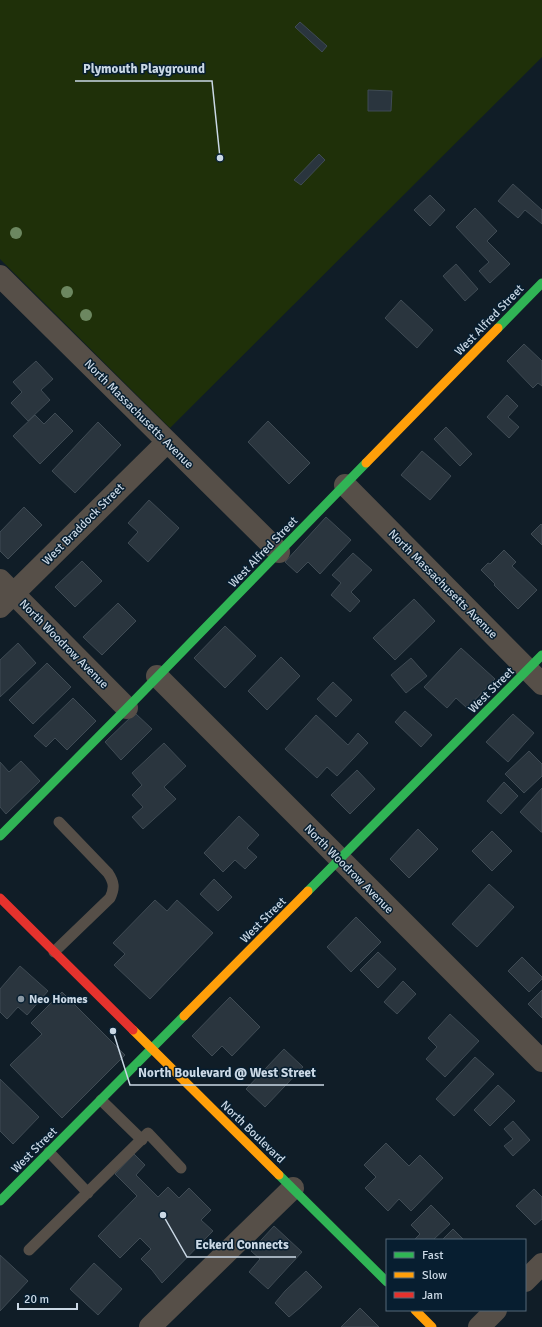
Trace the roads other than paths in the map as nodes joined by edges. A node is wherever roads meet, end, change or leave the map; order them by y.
1 (0, 276) edge
2 (542, 283) edge
3 (167, 442) junction
4 (345, 485) junction
5 (280, 552) junction
6 (4, 593) edge
7 (537, 669) edge
8 (157, 676) junction
9 (127, 708) junction
10 (59, 822) dead end
11 (0, 836) edge
12 (340, 859) junction
13 (0, 898) edge
14 (54, 952) junction
15 (152, 1049) junction
16 (542, 1060) edge
17 (101, 1100) junction
18 (142, 1140) junction
19 (50, 1152) junction
20 (182, 1168) dead end
21 (293, 1188) junction
22 (88, 1193) junction
23 (0, 1201) edge
24 (29, 1250) dead end
25 (542, 1264) edge
26 (526, 1280) edge
27 (386, 1281) edge
28 (416, 1311) edge
29 (495, 1311) edge
30 (150, 1327) edge
31 (432, 1327) edge
32 (479, 1327) edge

1 - 3 street, North Massachusetts Avenue
2 - 4 street, West Alfred Street
3 - 5 street, North Massachusetts Avenue
3 - 6 street, West Braddock Street
4 - 5 street, West Alfred Street
4 - 7 street, North Massachusetts Avenue
5 - 8 street, West Alfred Street
6 - 9 street, North Woodrow Avenue
7 - 12 street, West Street
8 - 9 street, West Alfred Street
8 - 12 street, North Woodrow Avenue
9 - 11 street, West Alfred Street
10 - 14 lane
12 - 15 street, West Street
12 - 16 street, North Woodrow Avenue
13 - 14 street, North Boulevard
14 - 15 street, North Boulevard
15 - 17 street, West Street
15 - 21 street, North Boulevard
17 - 18 lane
17 - 19 street, West Street
18 - 20 lane
18 - 22 lane
19 - 22 lane
19 - 23 street, West Street
21 - 27 street, North Boulevard
21 - 30 street
22 - 24 lane
25 - 26 street
28 - 31 street
29 - 32 street

